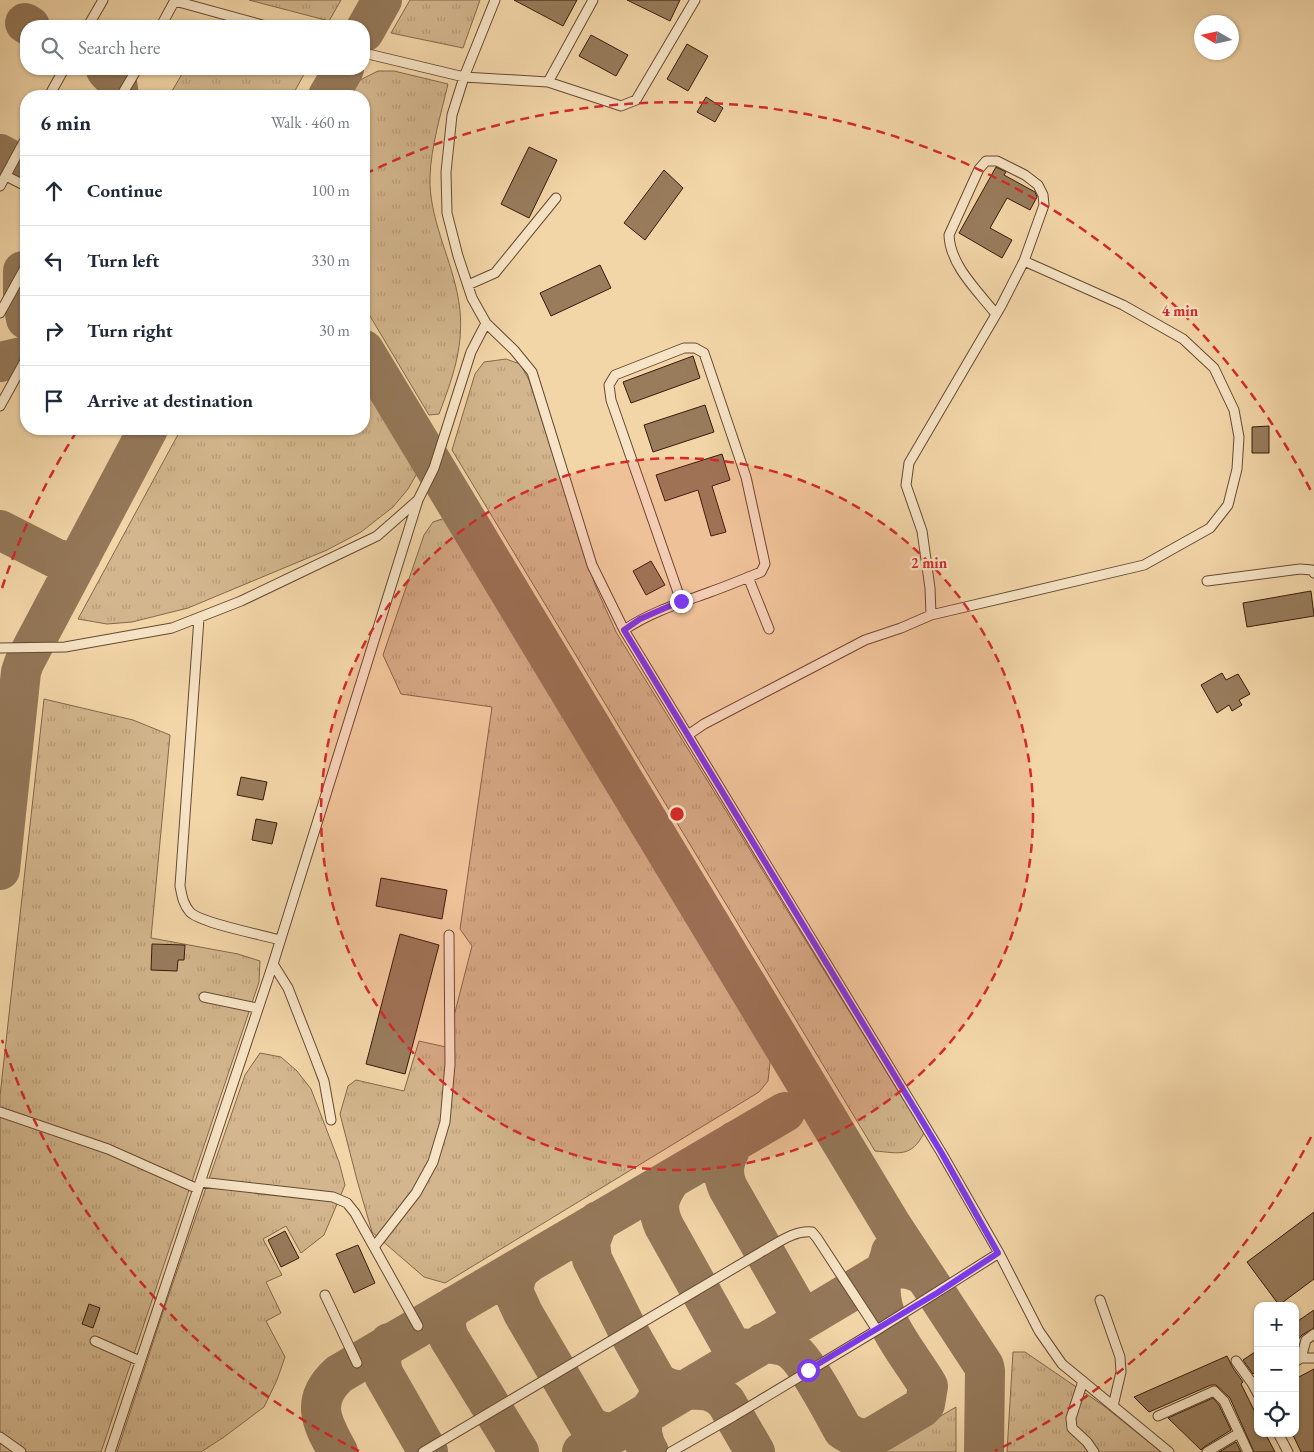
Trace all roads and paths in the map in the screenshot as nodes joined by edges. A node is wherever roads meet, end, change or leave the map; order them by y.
1 (102, 0) edge
2 (175, 0) edge
3 (495, 0) edge
4 (593, 0) edge
5 (695, 0) edge
6 (91, 20) edge
7 (163, 20) edge
8 (245, 20) edge
9 (370, 54) edge
10 (61, 75) edge
11 (133, 75) edge
12 (464, 76) junction
13 (548, 82) junction
14 (52, 90) edge
15 (125, 90) edge
16 (20, 149) edge
17 (6, 176) junction
18 (20, 183) edge
19 (0, 186) edge
20 (556, 198) dead end
21 (1024, 261) junction
22 (20, 277) edge
23 (468, 285) junction
24 (0, 313) edge
25 (995, 313) junction
26 (486, 323) junction
27 (20, 370) edge
28 (0, 406) edge
29 (418, 500) junction
30 (1314, 573) edge
31 (748, 577) junction
32 (1207, 582) dead end
33 (681, 601) junction
34 (931, 615) junction
35 (199, 618) junction
36 (770, 629) dead end
37 (624, 630) junction
38 (0, 648) edge
39 (688, 735) junction
40 (449, 935) dead end
41 (280, 940) junction
42 (273, 964) junction
43 (204, 997) dead end
44 (257, 1008) junction
45 (0, 1112) edge
46 (331, 1120) dead end
47 (199, 1185) junction
48 (374, 1247) junction
49 (998, 1253) junction
50 (325, 1295) dead end
51 (1100, 1300) dead end
52 (418, 1326) dead end
53 (877, 1330) junction
54 (1314, 1334) edge
55 (95, 1341) dead end
56 (1299, 1358) edge
57 (1314, 1358) edge
58 (1299, 1360) edge
59 (140, 1361) junction
60 (1236, 1361) dead end
61 (357, 1363) dead end
62 (1083, 1381) junction
63 (1254, 1381) edge
64 (1114, 1406) junction
65 (1158, 1416) dead end
66 (1239, 1433) junction
67 (0, 1437) edge
68 (1280, 1437) edge
69 (21, 1452) edge
70 (110, 1452) edge
71 (423, 1452) edge
72 (671, 1452) edge
73 (1094, 1452) edge
74 (1169, 1452) edge
75 (1206, 1452) edge
76 (1248, 1452) edge
77 (1288, 1452) edge

1 - 6 lane
2 - 7 lane
2 - 8 lane
3 - 12 lane
4 - 13 lane
5 - 13 lane
9 - 12 lane
10 - 14 lane
11 - 15 lane
12 - 13 lane
12 - 23 lane
16 - 17 lane
17 - 18 lane
17 - 19 lane
20 - 23 lane
21 - 25 lane
21 - 25 lane
21 - 34 lane
22 - 24 lane
23 - 26 lane
25 - 34 lane
26 - 29 lane
26 - 37 lane
27 - 28 lane
29 - 35 lane
29 - 41 lane
30 - 32 lane
31 - 33 lane
31 - 33 lane
31 - 36 lane
33 - 37 lane
34 - 39 lane
35 - 38 lane
35 - 41 lane
37 - 39 lane
39 - 49 lane
40 - 48 lane
41 - 42 lane
42 - 44 lane
42 - 46 lane
43 - 44 lane
44 - 47 lane
45 - 47 lane
47 - 48 lane
47 - 59 lane
48 - 52 lane
49 - 53 lane
49 - 62 lane
50 - 61 lane
51 - 64 lane
53 - 71 lane
53 - 72 lane
54 - 56 lane
55 - 59 lane
57 - 58 lane
59 - 70 lane
60 - 63 lane
62 - 64 lane
62 - 73 lane
64 - 74 lane
65 - 66 lane
66 - 75 lane
66 - 76 lane
67 - 69 lane
68 - 77 lane

